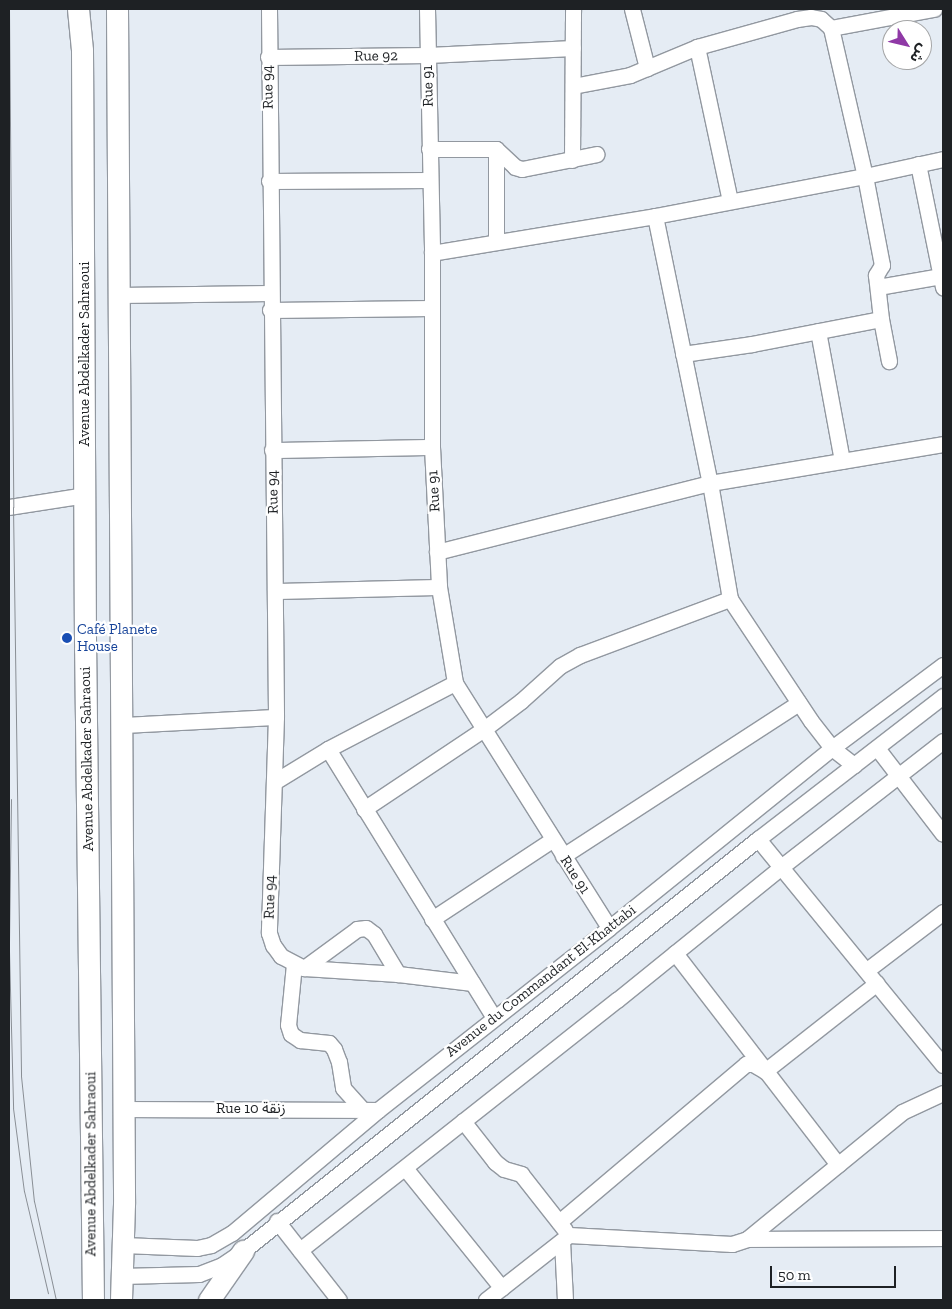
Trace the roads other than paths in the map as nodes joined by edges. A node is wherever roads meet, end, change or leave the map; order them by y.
1 (78, 9) edge
2 (117, 9) edge
3 (269, 9) edge
4 (427, 9) edge
5 (574, 9) edge
6 (632, 9) edge
7 (934, 9) edge
8 (831, 28) junction
9 (697, 47) junction
10 (573, 48) junction
11 (428, 55) junction
12 (268, 57) junction
13 (648, 68) junction
14 (573, 86) junction
15 (430, 149) junction
16 (496, 149) junction
17 (597, 154) dead end
18 (943, 159) edge
19 (572, 160) junction
20 (918, 164) junction
21 (865, 176) junction
22 (429, 180) junction
23 (269, 181) junction
24 (730, 201) junction
25 (655, 216) junction
26 (496, 242) junction
27 (432, 253) junction
28 (942, 281) edge
29 (878, 287) junction
30 (270, 293) junction
31 (119, 296) junction
32 (431, 308) junction
33 (270, 310) junction
34 (881, 319) junction
35 (818, 331) junction
36 (683, 354) junction
37 (889, 361) dead end
38 (943, 444) edge
39 (432, 447) junction
40 (272, 450) junction
41 (842, 461) junction
42 (710, 483) junction
43 (86, 495) junction
44 (9, 507) edge
45 (437, 552) junction
46 (439, 587) junction
47 (275, 591) junction
48 (730, 599) junction
49 (943, 665) edge
50 (455, 683) junction
51 (943, 696) edge
52 (799, 702) junction
53 (276, 717) junction
54 (122, 724) junction
55 (484, 729) junction
56 (943, 741) edge
57 (832, 748) junction
58 (877, 748) junction
59 (328, 749) junction
60 (854, 766) junction
61 (899, 776) junction
62 (274, 782) junction
63 (364, 809) junction
64 (943, 834) edge
65 (758, 839) junction
66 (552, 840) junction
67 (563, 856) junction
68 (781, 867) junction
69 (943, 912) edge
70 (432, 919) junction
71 (609, 928) junction
72 (675, 953) junction
73 (299, 966) junction
74 (867, 970) junction
75 (398, 974) junction
76 (472, 983) junction
77 (877, 983) junction
78 (494, 1018) junction
79 (943, 1065) edge
80 (765, 1071) junction
81 (943, 1093) edge
82 (124, 1109) junction
83 (370, 1110) junction
84 (463, 1121) junction
85 (838, 1165) junction
86 (405, 1168) junction
87 (278, 1221) junction
88 (560, 1222) junction
89 (566, 1238) junction
90 (943, 1238) edge
91 (747, 1239) junction
92 (123, 1245) junction
93 (300, 1250) junction
94 (243, 1251) junction
95 (121, 1276) junction
96 (502, 1288) junction
97 (93, 1300) edge
98 (121, 1300) edge
99 (209, 1300) edge
100 (340, 1300) edge
101 (486, 1300) edge
102 (565, 1300) edge

1 - 43 main road, Avenue Abdelkader Sahraoui
2 - 31 main road, Avenue Abdelkader Sahraoui
3 - 12 street, Rue 94
4 - 11 street, Rue 91
5 - 10 street
6 - 13 street
7 - 8 street
8 - 9 street
8 - 21 street
9 - 13 street
9 - 24 street
10 - 11 street, Rue 92
10 - 14 street
11 - 12 street, Rue 92
11 - 15 street, Rue 91
12 - 23 street, Rue 94
13 - 14 street
14 - 19 street
15 - 16 street
15 - 22 street, Rue 91
16 - 19 street
16 - 26 street
17 - 19 street
18 - 20 street
20 - 21 street
20 - 28 street
21 - 24 street
21 - 29 street
22 - 23 street
22 - 27 street, Rue 91
23 - 30 street, Rue 94
24 - 25 street
25 - 26 street
25 - 36 street
26 - 27 street
27 - 32 street, Rue 91
28 - 29 street
29 - 34 street
30 - 31 street
30 - 33 street, Rue 94
31 - 54 main road, Avenue Abdelkader Sahraoui
32 - 33 street
32 - 39 street, Rue 91
33 - 40 street, Rue 94
34 - 35 street
34 - 37 street
35 - 36 street
35 - 41 street
36 - 42 street
38 - 41 street
39 - 40 street
39 - 45 street, Rue 91
40 - 47 street, Rue 94
41 - 42 street
42 - 45 street
42 - 48 street
43 - 44 street
43 - 97 main road, Avenue Abdelkader Sahraoui
45 - 46 street, Rue 91
46 - 47 street
46 - 50 street, Rue 91
47 - 53 street, Rue 94
48 - 52 street
48 - 55 street
49 - 57 street, Avenue du Commandant El-Khattabi
50 - 55 street, Rue 91
50 - 59 street
51 - 58 street, Avenue du Commandant El-Khattabi
52 - 57 street
52 - 67 street
53 - 54 street
53 - 62 street, Rue 94
54 - 82 main road, Avenue Abdelkader Sahraoui
55 - 63 street
55 - 66 street, Rue 91
56 - 61 street
57 - 60 street
57 - 71 street, Avenue du Commandant El-Khattabi
58 - 60 street, Avenue du Commandant El-Khattabi
58 - 61 street
59 - 62 street
59 - 63 street
60 - 65 street, Avenue du Commandant El-Khattabi
61 - 64 street
61 - 68 street
62 - 73 street, Rue 94
63 - 70 street
65 - 68 street
65 - 87 street, Avenue du Commandant El-Khattabi
66 - 67 street, Rue 91
66 - 70 street
67 - 71 street, Rue 91
68 - 72 street
68 - 74 street
69 - 74 street
70 - 76 street
71 - 78 street, Avenue du Commandant El-Khattabi
72 - 80 street
72 - 84 street
73 - 75 street
73 - 75 street
73 - 83 street
74 - 77 street
75 - 76 street
76 - 78 street
77 - 79 street
77 - 80 street
78 - 83 street, Avenue du Commandant El-Khattabi
80 - 85 street
80 - 88 street
81 - 85 street
82 - 83 street, Rue 10 زنقة
82 - 92 main road, Avenue Abdelkader Sahraoui
83 - 92 street, Avenue du Commandant El-Khattabi
84 - 86 street
84 - 88 street
85 - 91 street
86 - 93 street
86 - 96 street
87 - 93 street
87 - 94 street, Avenue du Commandant El-Khattabi
88 - 89 street
89 - 91 street
89 - 96 street
89 - 102 street
90 - 91 street
92 - 95 main road, Avenue Abdelkader Sahraoui
93 - 100 street
94 - 95 street, Avenue du Commandant El-Khattabi
94 - 99 main road
95 - 98 main road, Avenue Abdelkader Sahraoui
96 - 101 street

